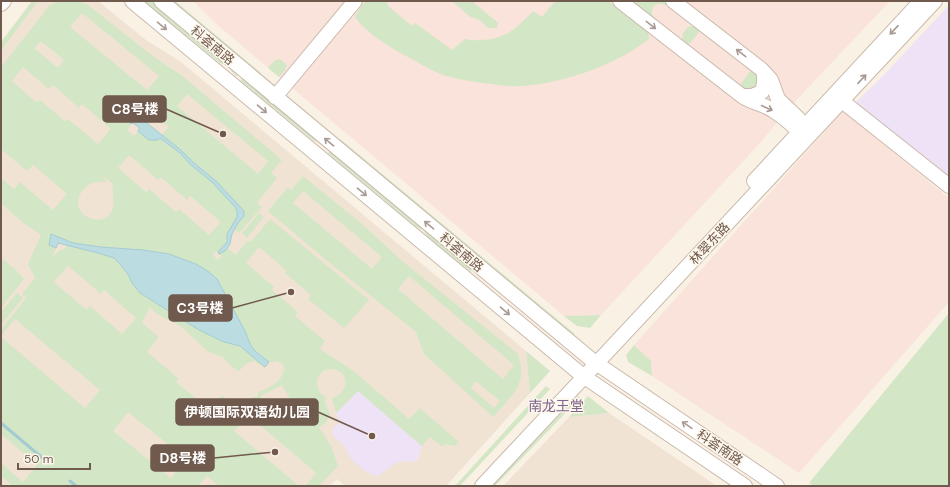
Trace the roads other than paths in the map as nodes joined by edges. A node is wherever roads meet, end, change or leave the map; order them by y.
1 (4, 1) edge
2 (132, 1) edge
3 (161, 1) edge
4 (165, 1) edge
5 (355, 1) edge
6 (620, 1) edge
7 (673, 1) edge
8 (921, 1) edge
9 (935, 1) edge
10 (1, 4) edge
11 (176, 14) junction
12 (764, 72) junction
13 (742, 96) junction
14 (275, 97) junction
15 (842, 101) junction
16 (806, 132) junction
17 (949, 186) edge
18 (588, 368) junction
19 (470, 486) edge
20 (482, 486) edge
21 (745, 486) edge
22 (777, 486) edge

1 - 10 street
2 -> 18 street, 科荟南路
3 - 11 street, 科荟南路
4 - 11 street
5 - 14 street
6 -> 13 street
12 -> 7 street
8 -> 16 street, 林翠东路
15 -> 9 street, 林翠东路
11 - 14 street, 科荟南路
12 - 13 street
12 - 16 street
13 -> 16 street
18 -> 14 street, 科荟南路
15 - 16 street, 林翠东路
15 - 17 street
16 - 18 street, 林翠东路
18 - 19 street, 林翠东路
18 - 20 street, 林翠东路
18 - 21 street, 科荟南路
22 -> 18 street, 科荟南路

